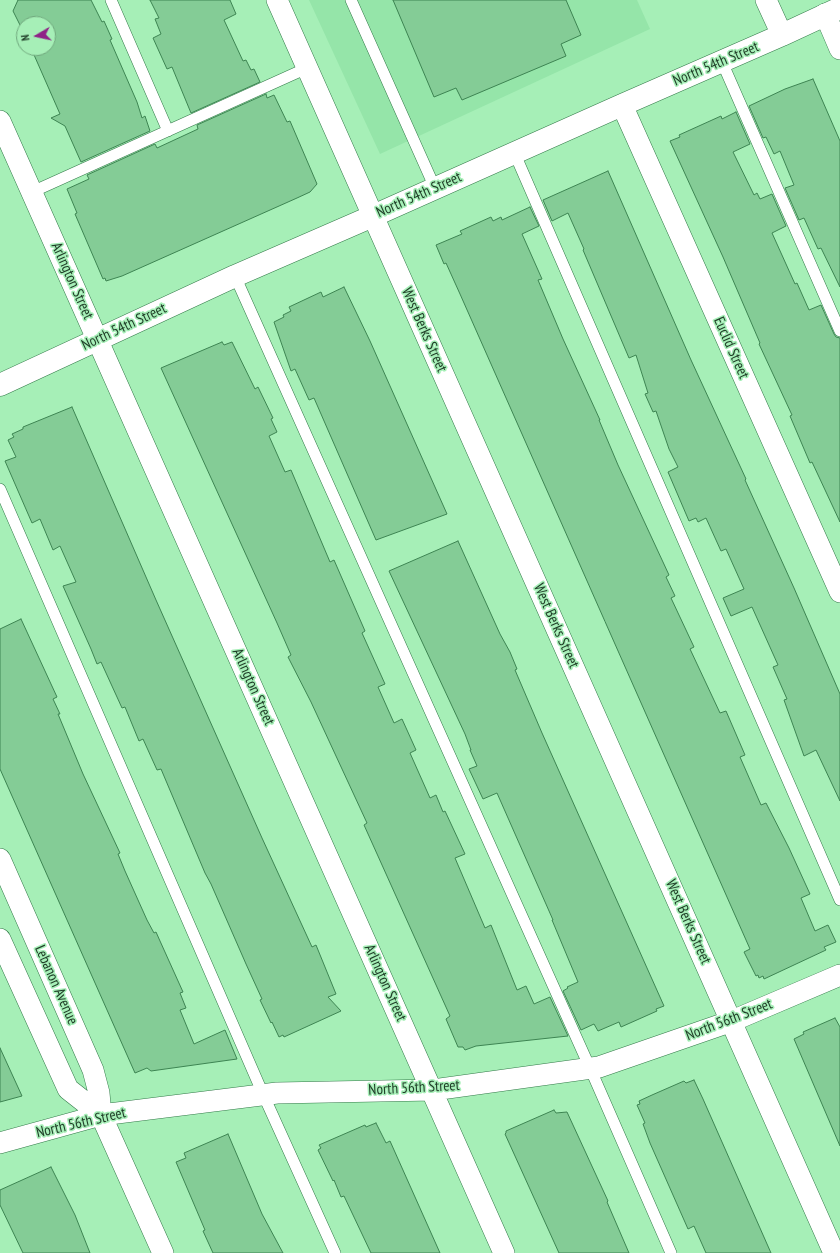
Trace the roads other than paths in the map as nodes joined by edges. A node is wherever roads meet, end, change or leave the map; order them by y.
1 (111, 0) edge
2 (277, 0) edge
3 (351, 0) edge
4 (766, 0) edge
5 (832, 11) edge
6 (782, 35) junction
7 (840, 49) edge
8 (722, 62) junction
9 (307, 68) junction
10 (622, 105) junction
11 (0, 121) edge
12 (168, 131) junction
13 (514, 152) junction
14 (435, 188) junction
15 (32, 192) junction
16 (373, 216) junction
17 (235, 276) junction
18 (840, 331) edge
19 (97, 339) junction
20 (0, 385) edge
21 (0, 489) edge
22 (840, 592) edge
23 (0, 859) edge
24 (840, 900) edge
25 (0, 940) edge
26 (840, 975) edge
27 (732, 1021) junction
28 (590, 1068) junction
29 (433, 1090) junction
30 (263, 1094) junction
31 (101, 1115) junction
32 (0, 1143) edge
33 (163, 1253) edge
34 (335, 1253) edge
35 (504, 1253) edge
36 (671, 1253) edge
37 (834, 1253) edge

1 - 12 lane
2 - 9 street, West Berks Street
3 - 14 lane
4 - 6 street
5 - 6 street, North 54th Street
5 - 7 street
6 - 8 street, North 54th Street
8 - 10 street, North 54th Street
8 - 18 lane
9 - 12 lane
9 - 16 street, West Berks Street
10 - 13 street, North 54th Street
10 - 22 street, Euclid Street
11 - 15 street, Arlington Street
12 - 15 lane
13 - 14 street, North 54th Street
13 - 24 lane
14 - 16 street, North 54th Street
15 - 19 street, Arlington Street
16 - 17 street, North 54th Street
16 - 27 street, West Berks Street
17 - 19 street, North 54th Street
17 - 28 lane
19 - 20 street, North 54th Street
19 - 29 street, Arlington Street
21 - 30 lane
23 - 31 street, Lebanon Avenue
25 - 31 street, Lebanon Avenue
26 - 27 street, North 56th Street
27 - 28 street, North 56th Street
27 - 37 street, West Berks Street
28 - 29 street, North 56th Street
28 - 36 lane
29 - 30 street, North 56th Street
29 - 35 street, Arlington Street
30 - 31 street, North 56th Street
30 - 34 lane
31 - 32 street, North 56th Street
31 - 33 street, Lebanon Avenue

